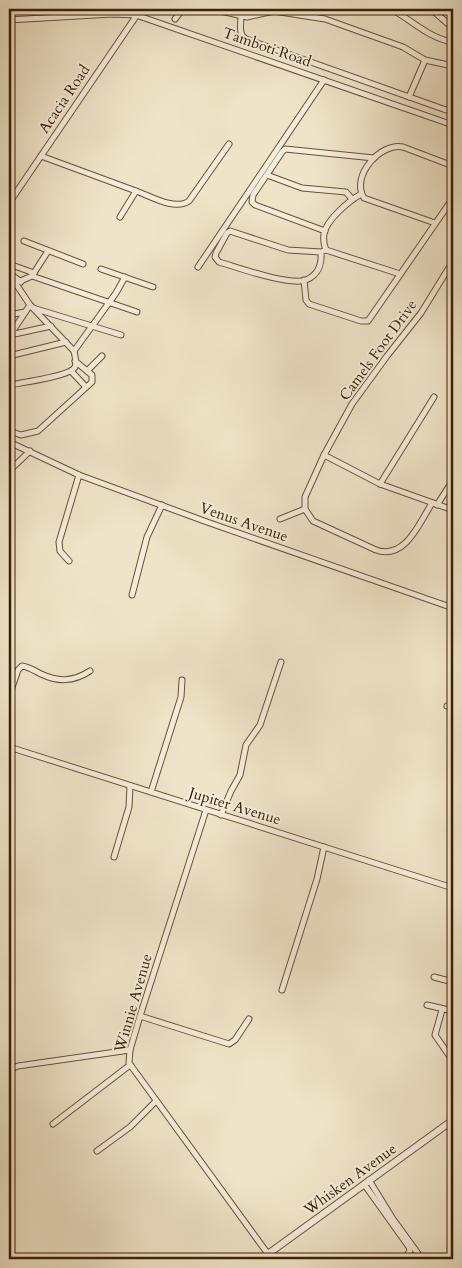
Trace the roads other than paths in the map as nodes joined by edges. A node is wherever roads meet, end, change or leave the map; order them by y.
1 (140, 9) edge
2 (183, 9) edge
3 (212, 9) edge
4 (391, 9) edge
5 (432, 9) edge
6 (136, 15) junction
7 (241, 16) junction
8 (175, 19) dead end
9 (9, 20) edge
10 (453, 28) edge
11 (453, 42) edge
12 (425, 60) junction
13 (453, 66) edge
14 (324, 80) junction
15 (409, 97) junction
16 (446, 110) dead end
17 (453, 125) edge
18 (229, 144) dead end
19 (41, 156) junction
20 (374, 158) junction
21 (453, 166) edge
22 (267, 175) junction
23 (136, 190) junction
24 (361, 194) junction
25 (453, 198) edge
26 (352, 200) junction
27 (9, 203) edge
28 (120, 217) dead end
29 (435, 223) junction
30 (325, 230) junction
31 (24, 241) dead end
32 (48, 251) junction
33 (323, 251) junction
34 (453, 261) edge
35 (9, 264) edge
36 (83, 264) dead end
37 (198, 268) dead end
38 (101, 269) dead end
39 (9, 272) edge
40 (33, 274) junction
41 (400, 274) junction
42 (125, 277) junction
43 (304, 280) junction
44 (18, 283) junction
45 (9, 286) edge
46 (153, 287) dead end
47 (108, 303) junction
48 (31, 306) junction
49 (25, 312) junction
50 (137, 312) dead end
51 (9, 315) edge
52 (51, 326) junction
53 (93, 326) junction
54 (121, 335) dead end
55 (10, 336) edge
56 (66, 342) junction
57 (74, 351) junction
58 (9, 356) edge
59 (102, 356) dead end
60 (76, 362) junction
61 (71, 371) junction
62 (87, 371) junction
63 (9, 385) edge
64 (86, 387) junction
65 (434, 397) dead end
66 (9, 431) edge
67 (9, 442) edge
68 (30, 451) junction
69 (324, 455) junction
70 (9, 472) edge
71 (79, 475) junction
72 (453, 480) edge
73 (380, 484) junction
74 (435, 504) junction
75 (162, 506) junction
76 (305, 509) junction
77 (453, 510) edge
78 (280, 519) dead end
79 (69, 561) dead end
80 (132, 595) dead end
81 (453, 608) edge
82 (281, 662) dead end
83 (90, 671) dead end
84 (182, 680) dead end
85 (9, 696) edge
86 (9, 747) edge
87 (130, 786) junction
88 (151, 792) junction
89 (206, 810) junction
90 (221, 815) junction
91 (324, 847) junction
92 (114, 857) dead end
93 (453, 888) edge
94 (434, 977) dead end
95 (453, 982) edge
96 (282, 990) dead end
97 (427, 1005) dead end
98 (442, 1010) junction
99 (453, 1011) edge
100 (140, 1016) junction
101 (249, 1019) dead end
102 (130, 1050) junction
103 (453, 1061) edge
104 (130, 1065) junction
105 (9, 1075) edge
106 (156, 1100) junction
107 (453, 1120) edge
108 (53, 1124) dead end
109 (97, 1151) dead end
110 (366, 1182) junction
111 (268, 1254) junction
112 (261, 1259) edge
113 (404, 1259) edge
114 (422, 1259) edge

1 - 6 street, Acacia Road
2 - 8 street
3 - 7 street
4 - 11 street
5 - 10 street
6 - 9 street, Tamboti Road
6 - 14 street, Tamboti Road
6 - 19 street, Acacia Road
7 - 12 street
7 - 15 street
12 - 13 street
12 - 15 street
14 - 17 street, Tamboti Road
14 - 37 street
15 - 16 street
18 - 23 street
19 - 23 street
19 - 27 street, Acacia Road
20 - 21 street
20 - 22 street
20 - 24 street
22 - 26 street
22 - 30 street
23 - 28 street
24 - 26 street
24 - 29 street
25 - 29 street
26 - 30 street
29 - 41 street
30 - 33 street
31 - 32 street
32 - 36 street
32 - 40 street
33 - 41 street
33 - 43 street
33 - 43 street
34 - 69 street, Camels Foot Drive
35 - 40 street
38 - 42 street
39 - 44 street
40 - 44 street
40 - 47 street
41 - 43 street
42 - 46 street
42 - 47 street
44 - 45 street
44 - 48 street
47 - 50 street
47 - 53 street
48 - 49 street
48 - 52 street
48 - 53 street
49 - 51 street
49 - 55 street
52 - 55 street
52 - 56 street
53 - 54 street
53 - 57 street
56 - 57 street
56 - 58 street
57 - 60 street
59 - 62 street
60 - 61 street
60 - 62 street
61 - 63 street
61 - 64 street
62 - 64 street
64 - 66 street
65 - 73 street
67 - 68 street, Venus Avenue
68 - 70 street
68 - 71 street, Venus Avenue
69 - 73 street
69 - 76 street, Camels Foot Drive
71 - 75 street, Venus Avenue
71 - 79 street
72 - 74 street
73 - 74 street
74 - 76 street
74 - 77 street
75 - 80 street
75 - 81 street, Venus Avenue
76 - 78 street
82 - 90 street
83 - 85 street
84 - 88 street
86 - 87 street, Jupiter Avenue
87 - 88 street, Jupiter Avenue
87 - 92 street
88 - 89 street, Jupiter Avenue
89 - 90 street, Jupiter Avenue
89 - 100 street, Winnie Avenue
90 - 91 street, Jupiter Avenue
91 - 93 street, Jupiter Avenue
91 - 96 street
94 - 95 street
97 - 98 street
98 - 99 street
98 - 103 street
100 - 101 street
100 - 102 street, Winnie Avenue
102 - 104 street, Winnie Avenue
102 - 105 street
104 - 106 street, Winnie Avenue
104 - 108 street
106 - 109 street
106 - 111 street, Winnie Avenue
107 - 110 street, Whisken Avenue
110 - 111 street, Whisken Avenue
110 - 113 street
110 - 114 street
111 - 112 street, Whisken Avenue

